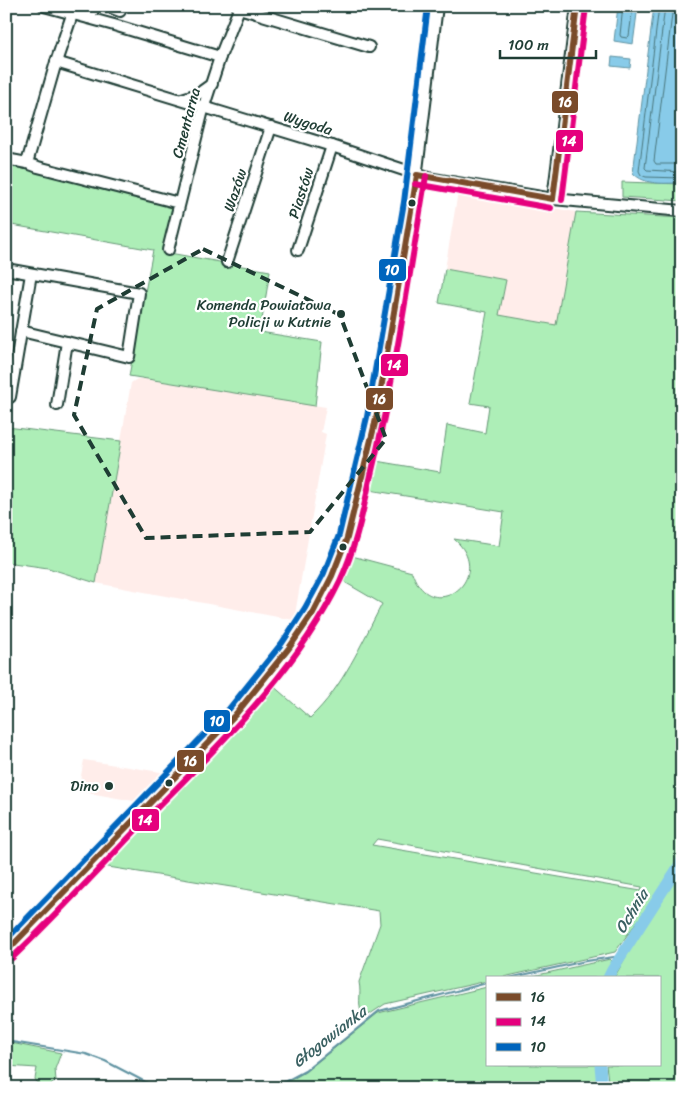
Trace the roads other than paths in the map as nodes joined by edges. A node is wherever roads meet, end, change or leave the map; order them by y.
1 (44, 6) edge
2 (95, 6) edge
3 (107, 6) edge
4 (437, 6) edge
5 (577, 6) edge
6 (240, 7) edge
7 (73, 10) edge
8 (120, 11) dead end
9 (90, 18) junction
10 (369, 47) dead end
11 (220, 57) junction
12 (56, 62) junction
13 (212, 84) junction
14 (181, 99) junction
15 (204, 106) junction
16 (271, 127) junction
17 (332, 146) junction
18 (6, 159) edge
19 (27, 163) junction
20 (417, 175) junction
21 (553, 199) junction
22 (179, 203) junction
23 (682, 211) edge
24 (168, 250) dead end
25 (298, 250) dead end
26 (227, 262) dead end
27 (6, 269) edge
28 (31, 274) junction
29 (21, 331) junction
30 (67, 342) junction
31 (10, 397) dead end
32 (57, 405) dead end
33 (6, 952) edge

1 - 7 street
2 - 9 street
3 - 8 street
4 - 20 street
5 - 21 street
6 - 10 street
6 - 11 street, Cmentarna
7 - 9 street
7 - 12 street
9 - 11 street
11 - 13 street, Cmentarna
12 - 14 street, Wygoda
12 - 19 street
13 - 14 street
13 - 15 street, Cmentarna
14 - 15 street, Wygoda
15 - 16 street, Wygoda
15 - 22 street, Cmentarna
16 - 17 street, Wygoda
16 - 26 street, Wazów
17 - 20 street, Wygoda
17 - 25 street, Piastów
18 - 19 street
19 - 22 street
20 - 21 street, Wygoda
20 - 33 street
21 - 23 street, Wygoda
22 - 24 street, Cmentarna
27 - 28 street
28 - 29 street
28 - 30 street
29 - 30 street
29 - 31 street
30 - 32 street

